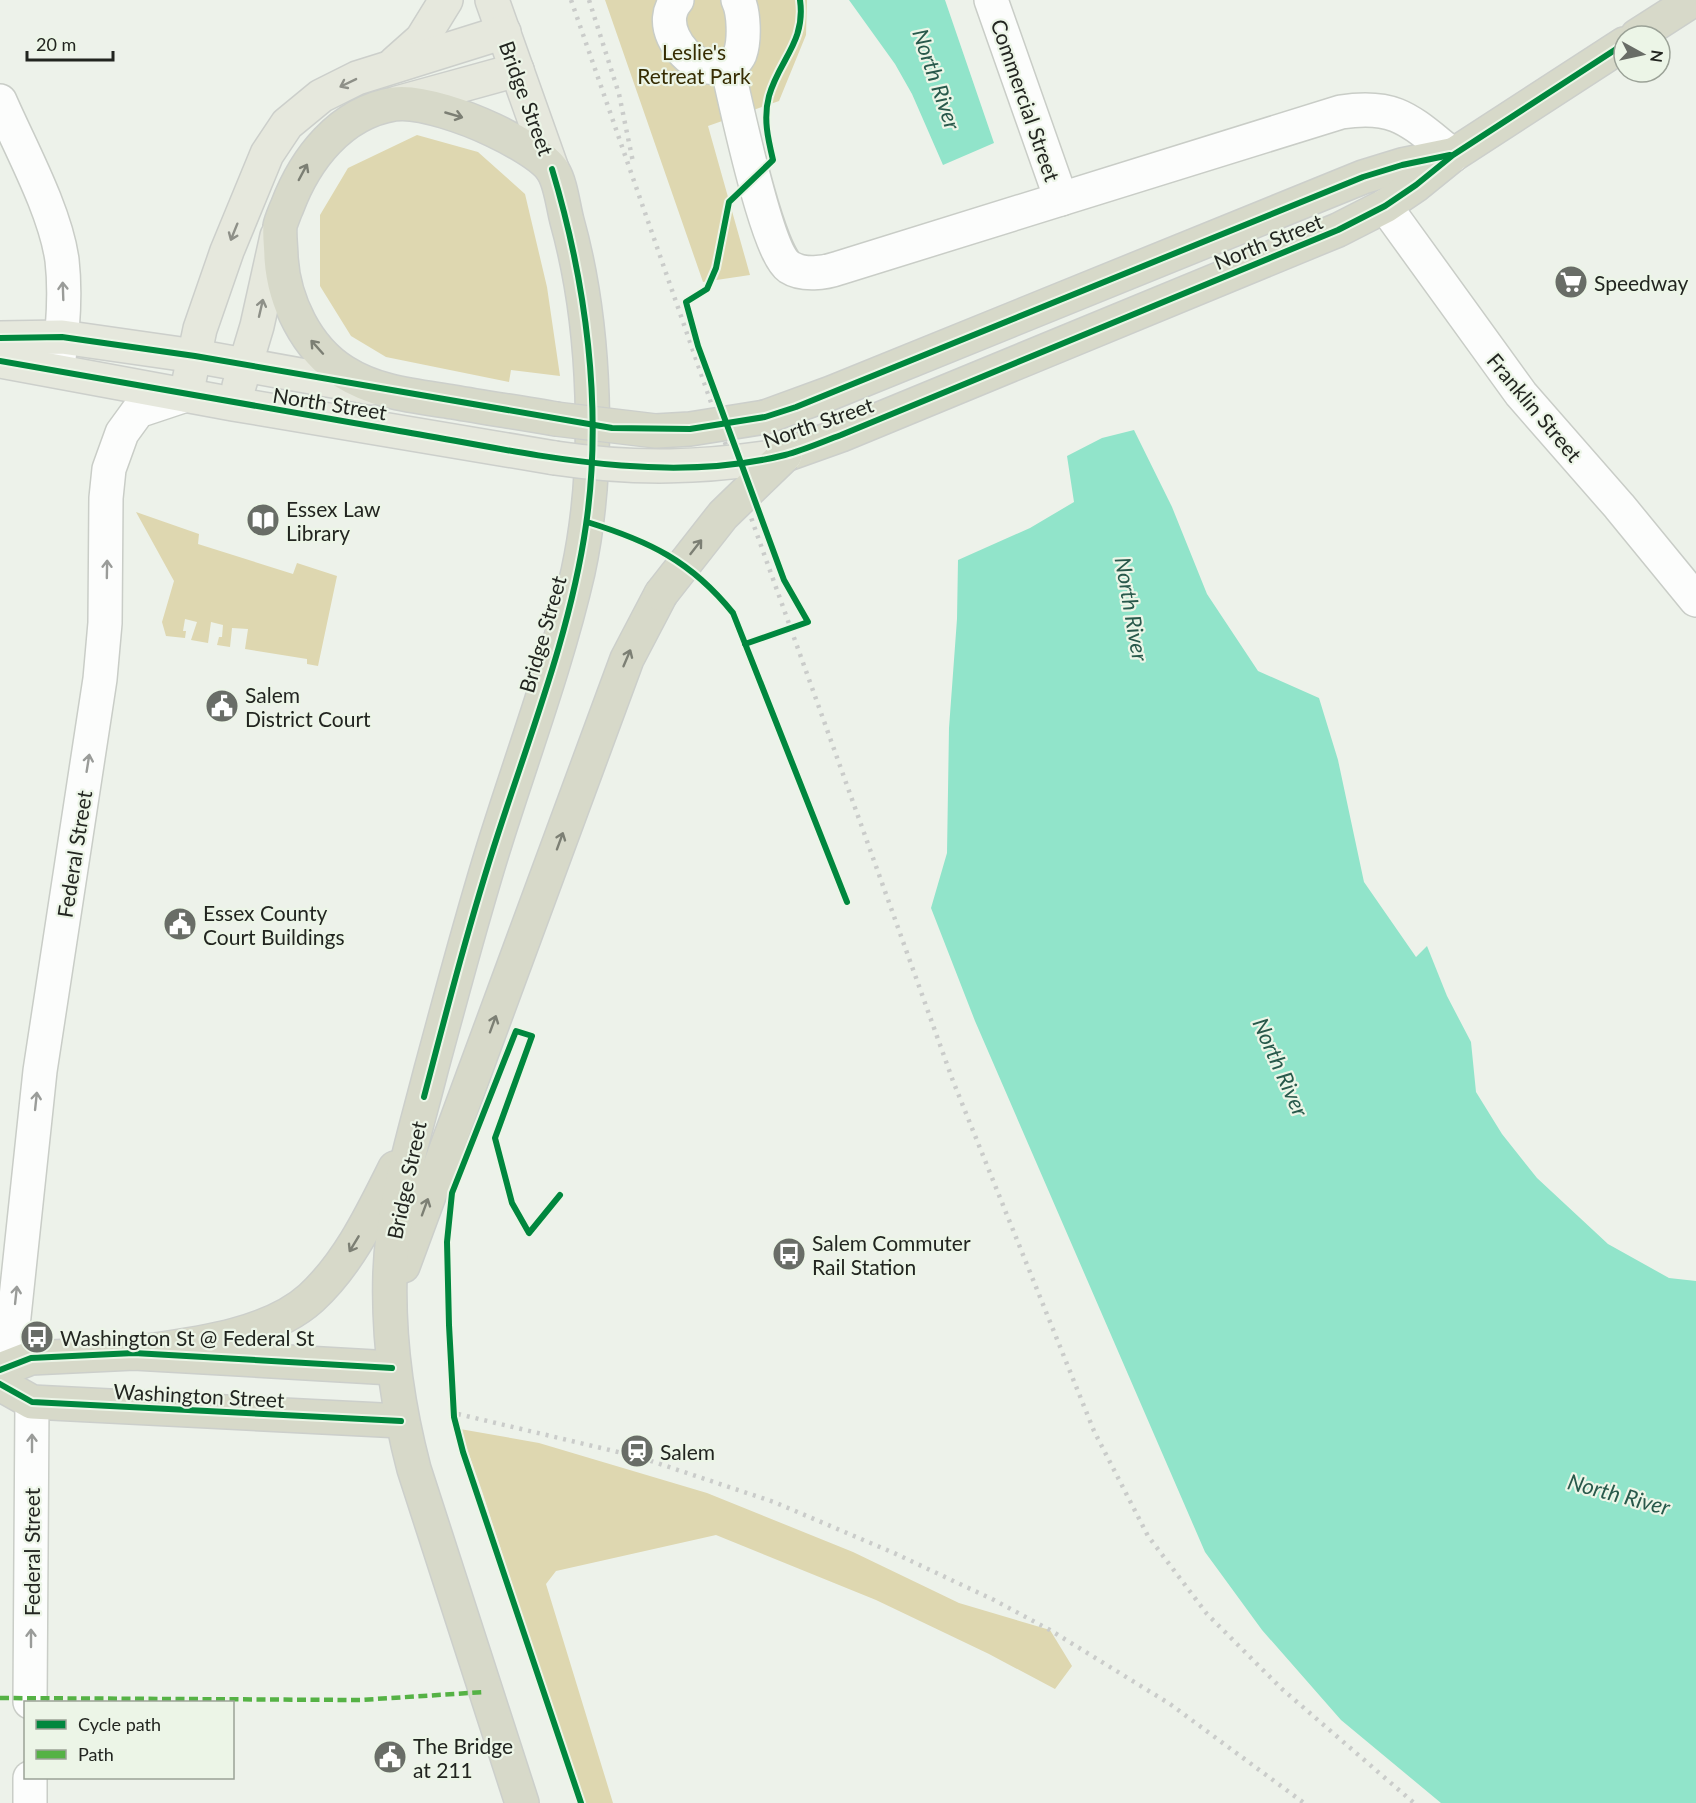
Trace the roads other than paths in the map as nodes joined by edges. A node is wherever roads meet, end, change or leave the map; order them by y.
1 (446, 0) edge
2 (492, 0) edge
3 (677, 0) edge
4 (738, 0) edge
5 (991, 0) edge
6 (1693, 0) edge
7 (1656, 24) edge
8 (504, 32) junction
9 (1612, 52) edge
10 (392, 66) junction
11 (517, 70) junction
12 (728, 70) junction
13 (0, 101) edge
14 (397, 103) junction
15 (1453, 155) junction
16 (552, 169) junction
17 (1363, 177) junction
18 (1061, 200) junction
19 (1385, 206) junction
20 (280, 225) junction
21 (62, 337) junction
22 (0, 338) edge
23 (195, 356) junction
24 (0, 361) edge
25 (246, 365) junction
26 (57, 370) junction
27 (383, 390) junction
28 (186, 394) junction
29 (233, 404) junction
30 (785, 455) junction
31 (1696, 600) edge
32 (424, 1097) junction
33 (390, 1302) junction
34 (0, 1350) edge
35 (134, 1353) junction
36 (392, 1368) junction
37 (0, 1370) edge
38 (0, 1384) edge
39 (32, 1402) junction
40 (401, 1421) junction
41 (30, 1701) edge
42 (30, 1779) edge
43 (30, 1803) edge
44 (522, 1803) edge

1 - 10 main road
2 - 8 main road, Bridge Street
3 - 12 street
4 - 12 street
5 - 18 street, Commercial Street
6 - 7 highway
8 - 10 main road
8 - 11 main road, Bridge Street
9 - 15 highway, North Street
10 -> 23 main road
11 - 14 main road
11 - 16 main road, Bridge Street
12 - 18 street
21 -> 13 street
14 -> 16 highway
20 -> 14 highway
15 - 17 highway, North Street
15 - 18 street
15 - 19 highway, North Street
16 - 32 highway, Bridge Street
17 - 19 highway
17 - 27 highway, North Street, bridge
19 - 30 highway, North Street
19 - 31 street, Franklin Street
25 -> 20 main road
27 -> 20 highway
21 - 22 main road, North Street
21 - 23 main road, North Street
21 - 26 street
23 - 25 main road, North Street
23 - 28 main road
24 - 26 main road, North Street
25 - 27 main road, North Street
25 - 29 main road
26 - 28 main road, North Street
28 - 29 main road, North Street
34 -> 28 street, Federal Street
29 - 30 main road, North Street, bridge
33 -> 30 highway, bridge
32 - 33 highway, Bridge Street
32 -> 35 highway
33 - 36 highway, Bridge Street
35 - 36 highway, Washington Street
35 - 37 highway, Washington Street
36 - 40 highway, Bridge Street
38 - 39 highway, Washington Street
39 - 40 highway, Washington Street
41 -> 39 street, Federal Street
40 - 44 highway, Bridge Street
42 - 43 street

